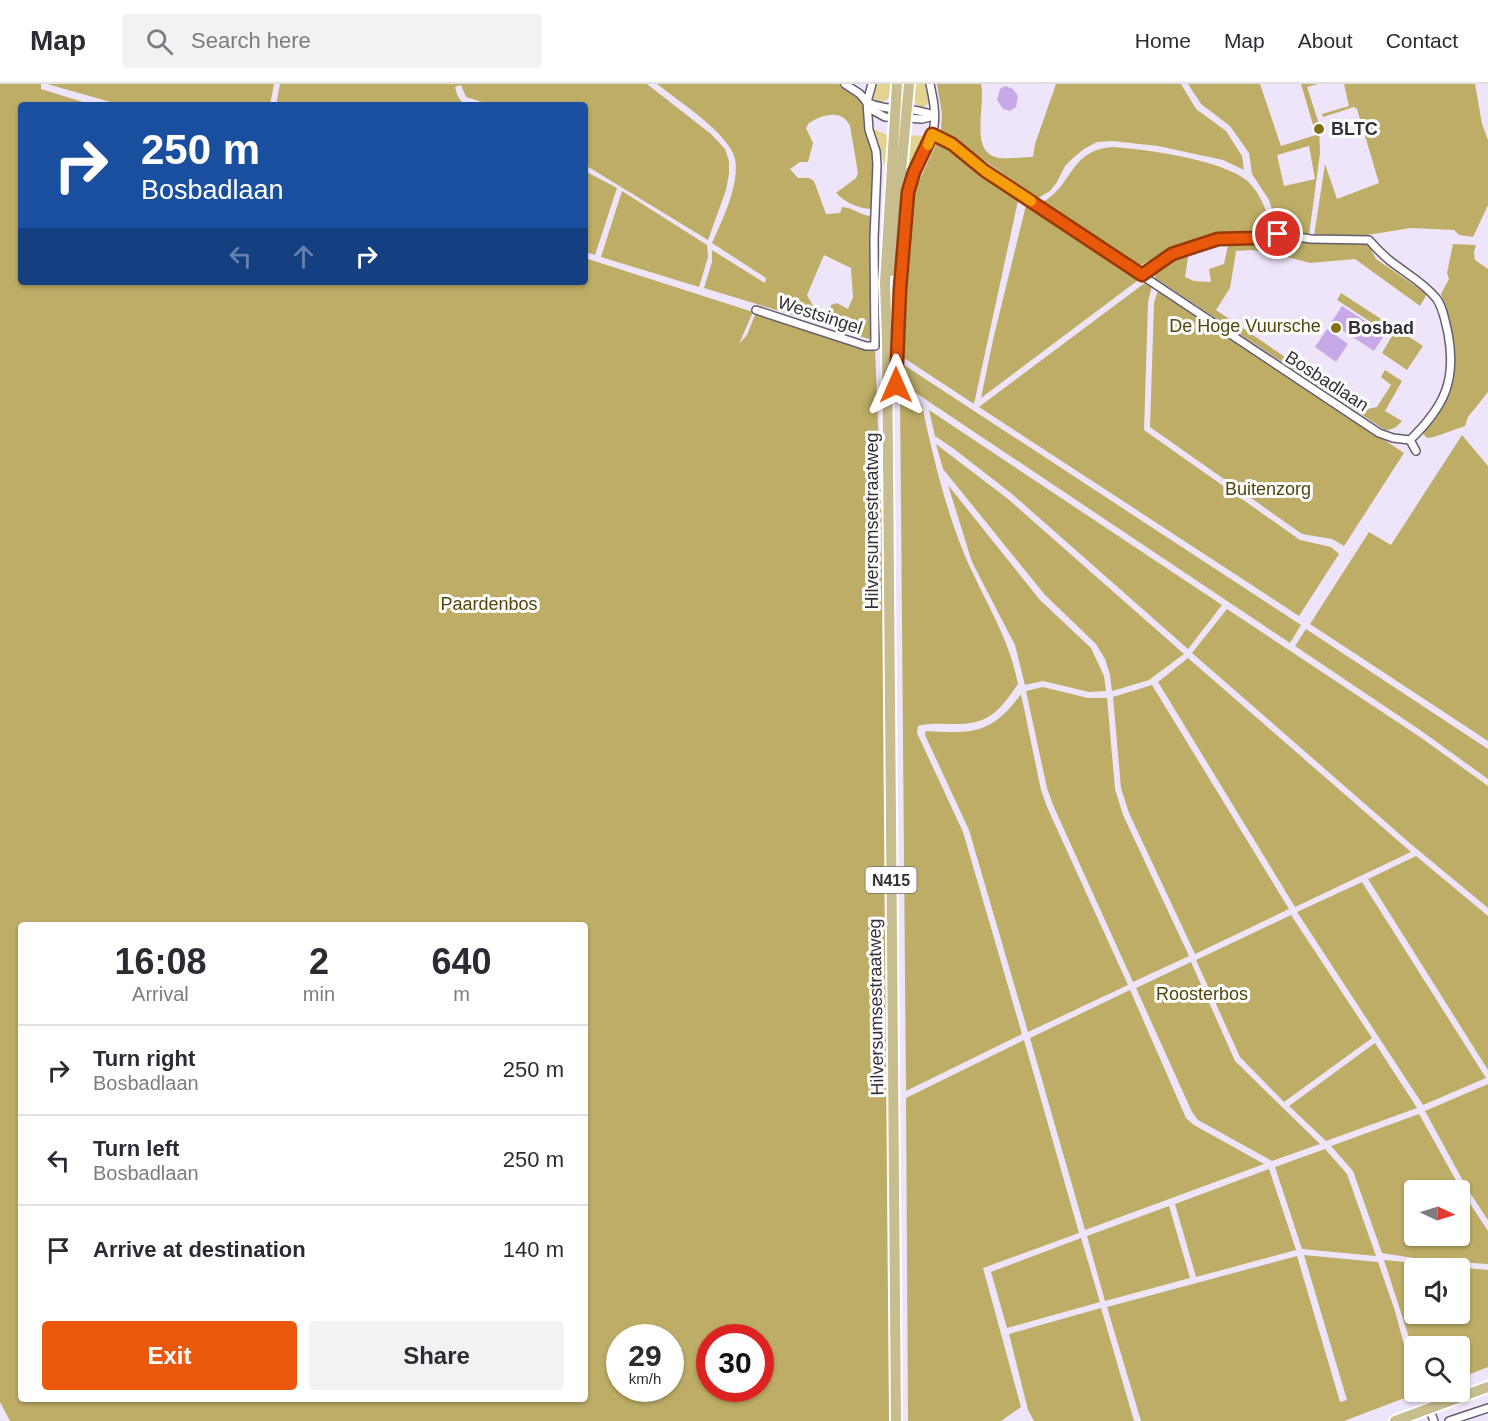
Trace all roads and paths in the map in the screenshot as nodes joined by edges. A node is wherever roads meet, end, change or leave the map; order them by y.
1 (845, 84) edge
2 (872, 84) edge
3 (897, 84) edge
4 (909, 84) edge
5 (930, 84) edge
6 (867, 102) junction
7 (894, 113) junction
8 (907, 114) junction
9 (934, 116) junction
10 (932, 134) junction
11 (1142, 275) junction
12 (756, 310) dead end
13 (887, 340) junction
14 (897, 395) dead end
15 (1410, 441) junction
16 (1416, 451) dead end
17 (1488, 1387) edge
18 (1429, 1408) junction
19 (1488, 1408) edge
20 (896, 1421) edge
21 (1395, 1421) edge
22 (1434, 1421) edge
23 (1449, 1421) edge

1 - 6 street
2 - 6 street
3 - 7 main road, Hilversumsestraatweg / N415
4 - 8 main road, Hilversumsestraatweg / N415
5 - 9 street
6 - 7 street
6 - 12 street, Westsingel
7 - 8 street
7 - 13 main road, Hilversumsestraatweg / N415
8 - 9 street
8 - 13 main road, Hilversumsestraatweg / N415
9 - 10 street
10 - 11 street, Bosbadlaan
10 - 14 street
11 - 15 street, Bosbadlaan
11 - 15 street
13 - 20 main road, Hilversumsestraatweg / N415
15 - 16 street
17 - 18 main road
18 - 21 main road
18 - 22 street
19 - 23 street

